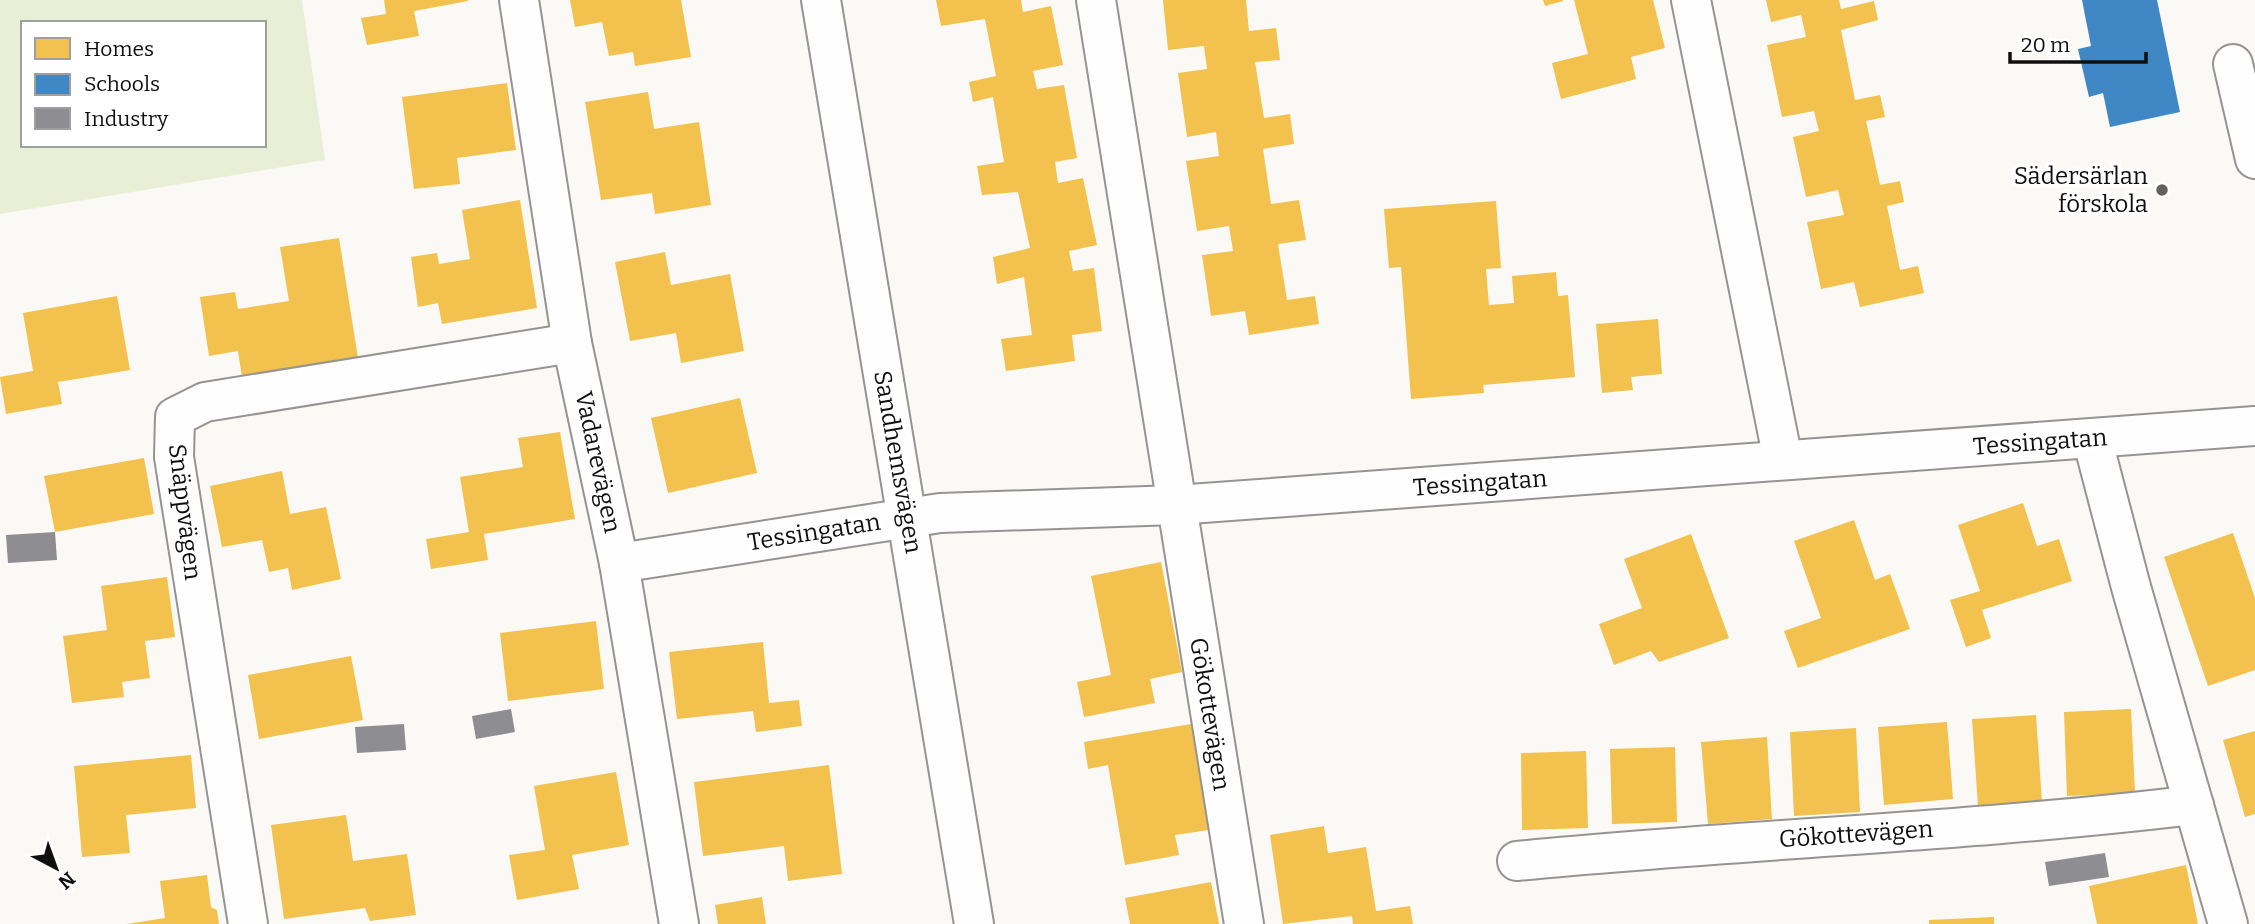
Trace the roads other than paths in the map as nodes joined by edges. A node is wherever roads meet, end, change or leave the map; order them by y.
1 (519, 0) edge
2 (821, 0) edge
3 (1096, 0) edge
4 (1690, 0) edge
5 (2232, 64) dead end
6 (2255, 159) edge
7 (572, 343) junction
8 (2255, 426) edge
9 (2092, 438) junction
10 (1783, 460) junction
11 (1177, 505) junction
12 (907, 517) junction
13 (619, 563) junction
14 (2194, 805) junction
15 (1517, 861) dead end
16 (248, 924) edge
17 (679, 924) edge
18 (974, 924) edge
19 (1244, 924) edge
20 (2228, 924) edge

1 - 7 street, Vadarevägen
2 - 12 street, Sandhemsvägen
3 - 11 street
4 - 10 street
5 - 6 street
7 - 13 street, Vadarevägen
7 - 16 street, Snäppvägen
8 - 9 street, Tessingatan
9 - 10 street, Tessingatan
9 - 14 street
10 - 11 street, Tessingatan
11 - 12 street, Tessingatan
11 - 19 street, Gökottevägen
12 - 13 street, Tessingatan
12 - 18 street, Sandhemsvägen
13 - 17 street, Vadarevägen
14 - 15 street, Gökottevägen
14 - 20 street

